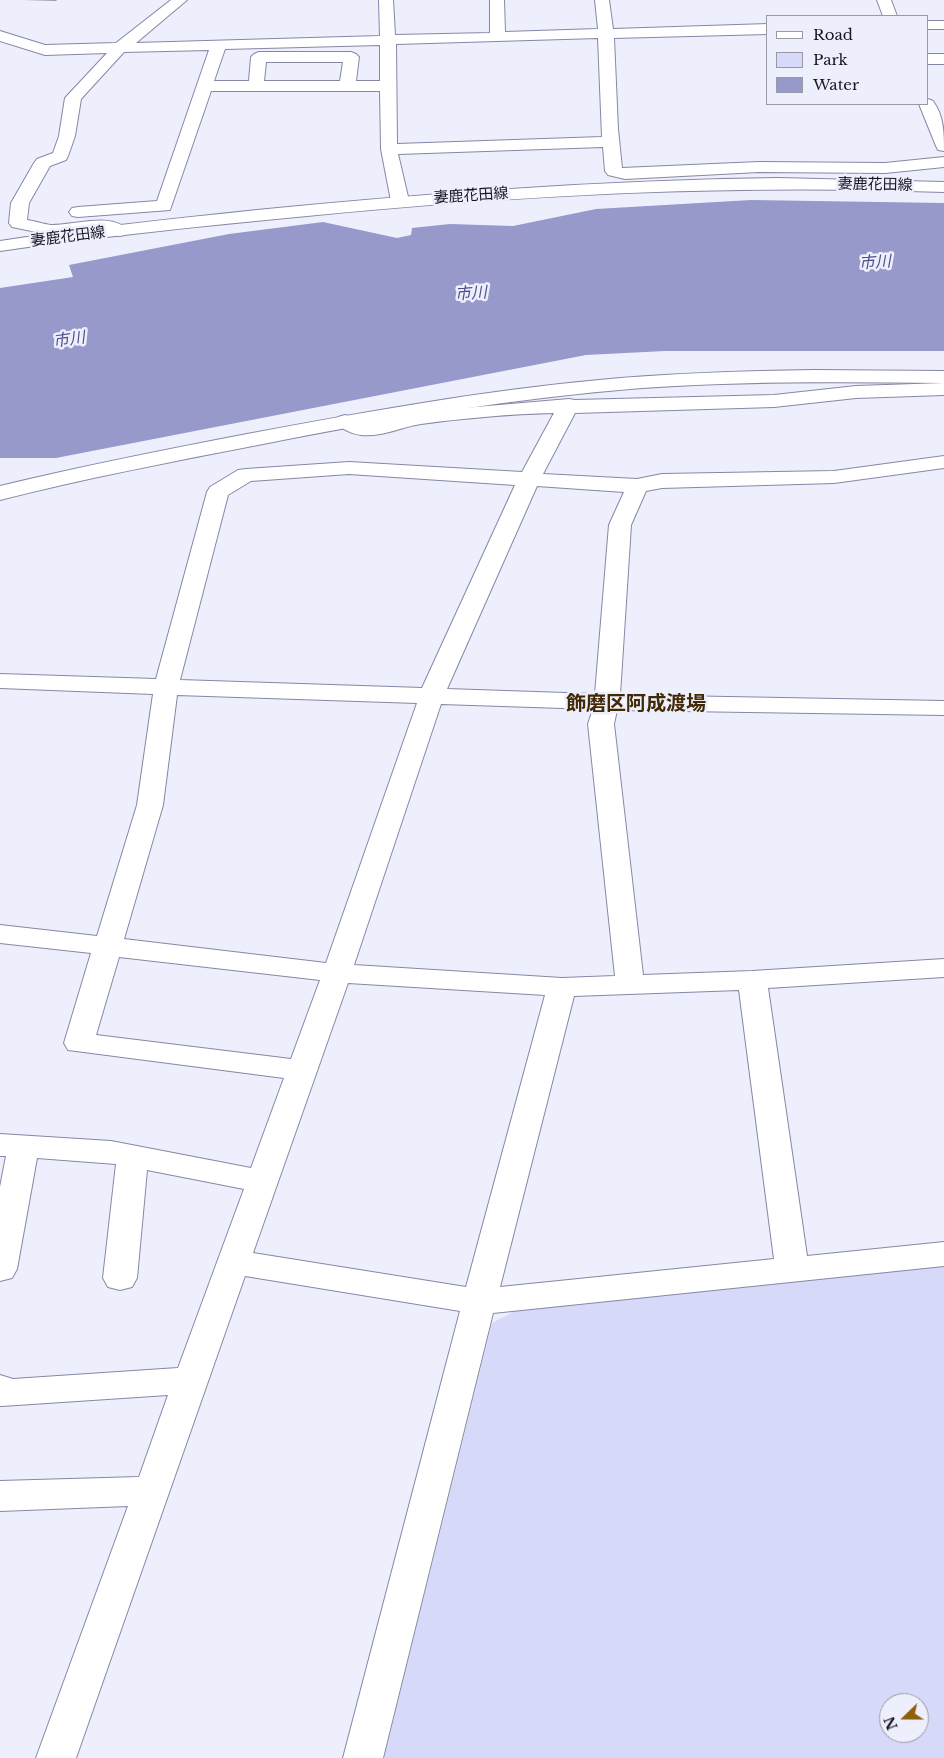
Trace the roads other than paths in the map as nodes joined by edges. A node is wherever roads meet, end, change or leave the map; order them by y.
1 (180, 0) edge
2 (386, 0) edge
3 (497, 0) edge
4 (602, 0) edge
5 (884, 0) edge
6 (890, 15) edge
7 (929, 25) edge
8 (944, 25) edge
9 (766, 30) edge
10 (607, 34) junction
11 (0, 36) edge
12 (498, 37) junction
13 (388, 40) junction
14 (218, 46) junction
15 (120, 48) junction
16 (929, 60) edge
17 (944, 60) edge
18 (204, 86) junction
19 (256, 86) junction
20 (347, 86) junction
21 (389, 86) junction
22 (927, 105) edge
23 (610, 142) junction
24 (944, 146) edge
25 (389, 149) junction
26 (944, 162) edge
27 (944, 187) edge
28 (400, 201) junction
29 (19, 215) junction
30 (119, 231) junction
31 (0, 246) edge
32 (944, 376) edge
33 (944, 389) edge
34 (569, 405) junction
35 (345, 421) junction
36 (944, 462) edge
37 (529, 479) junction
38 (636, 486) junction
39 (0, 493) edge
40 (0, 681) edge
41 (166, 687) junction
42 (432, 694) junction
43 (607, 702) junction
44 (944, 708) edge
45 (0, 934) edge
46 (108, 946) junction
47 (944, 968) edge
48 (337, 973) junction
49 (752, 980) junction
50 (630, 984) junction
51 (562, 987) junction
52 (303, 1070) junction
53 (12, 1146) edge
54 (133, 1156) junction
55 (262, 1181) junction
56 (944, 1254) edge
57 (233, 1262) junction
58 (0, 1270) edge
59 (792, 1270) junction
60 (120, 1278) dead end
61 (479, 1302) junction
62 (191, 1380) junction
63 (0, 1388) edge
64 (151, 1491) junction
65 (0, 1496) edge
66 (56, 1758) edge
67 (363, 1758) edge

1 - 15 street
2 - 13 street
3 - 12 street
4 - 10 street
5 - 6 street
7 - 8 street
9 - 10 street
10 - 12 street
10 - 23 street
11 - 15 street
12 - 13 street
13 - 14 street
13 - 21 street
14 - 15 street
14 - 18 street
15 - 29 street
16 - 17 street
18 - 19 street
18 - 29 street
19 - 20 street
19 - 20 street
20 - 21 street
21 - 25 street
22 - 24 street
23 - 25 street
23 - 26 street
25 - 28 street
27 - 28 street, 妻鹿花田線
28 - 30 street, 妻鹿花田線
29 - 30 street
30 - 31 street, 妻鹿花田線
32 - 35 street
33 - 34 street
34 - 35 street
34 - 37 street
35 - 39 street
36 - 38 street
37 - 38 street
37 - 41 street
37 - 42 street
38 - 43 street
40 - 41 street
41 - 42 street
41 - 46 street
42 - 43 street
42 - 48 street
43 - 44 street
43 - 50 street
45 - 46 street
46 - 48 street
46 - 52 street
47 - 49 street
48 - 51 street
48 - 52 street
49 - 50 street
49 - 59 street
50 - 51 street
51 - 61 street
52 - 55 street
53 - 54 street
53 - 58 street
54 - 55 street
54 - 60 street
55 - 57 street
56 - 59 street
57 - 61 street
57 - 62 street
59 - 61 street
61 - 67 street
62 - 63 street
62 - 64 street
64 - 65 street
64 - 66 street

